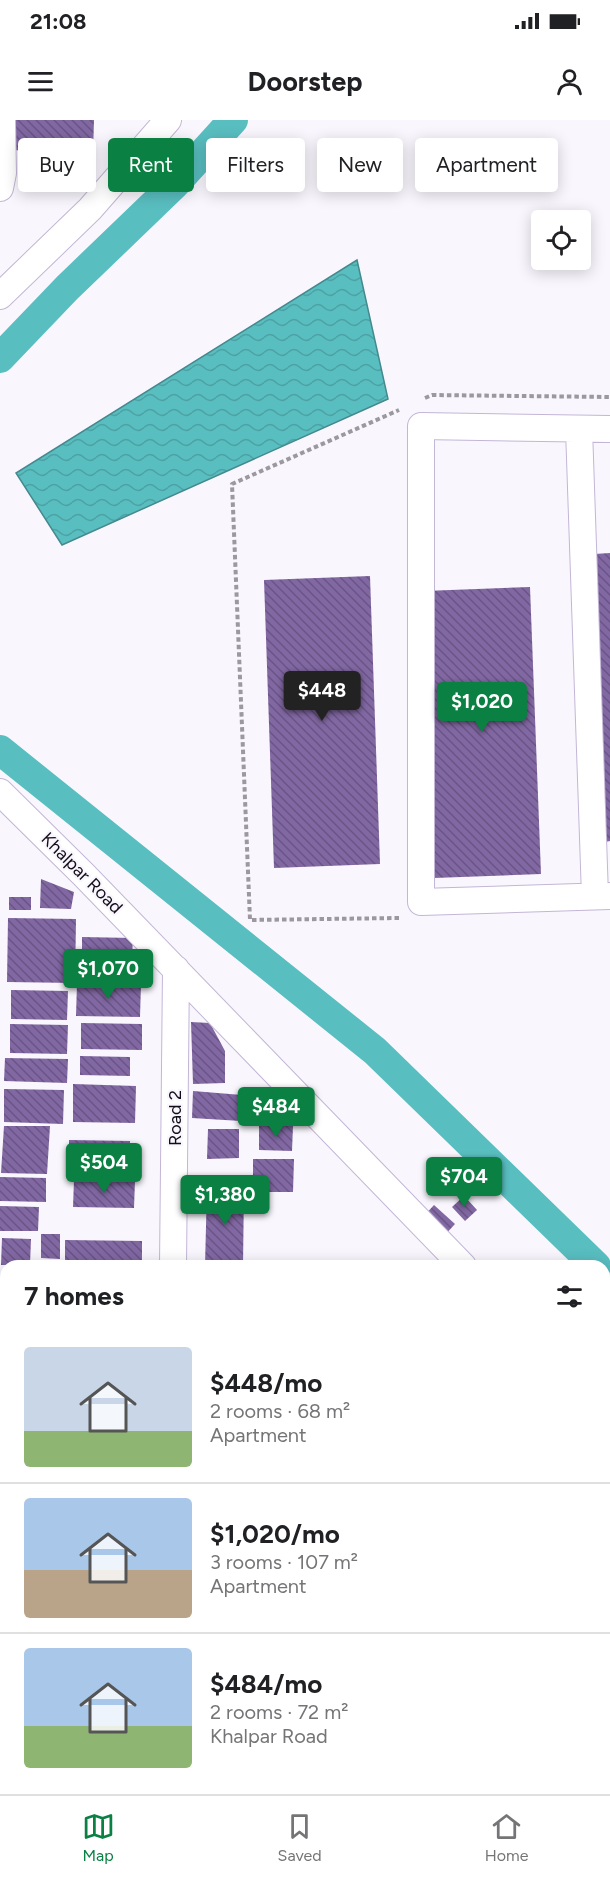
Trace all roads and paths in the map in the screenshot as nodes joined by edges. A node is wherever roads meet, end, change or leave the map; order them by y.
1 (2, 120) edge
2 (168, 120) edge
3 (0, 188) edge
4 (0, 296) edge
5 (610, 397) edge
6 (422, 400) dead end
7 (400, 409) dead end
8 (579, 429) junction
9 (610, 429) edge
10 (0, 792) edge
11 (603, 896) edge
12 (401, 918) dead end
13 (176, 969) junction
14 (173, 1260) edge
15 (456, 1260) edge

1 - 3 street
2 - 4 street
5 - 6 path
7 - 12 path
8 - 9 street
8 - 11 street
8 - 11 street
10 - 13 street, Khalpar Road
13 - 14 street, Road 2
13 - 15 street, Khalpar Road

